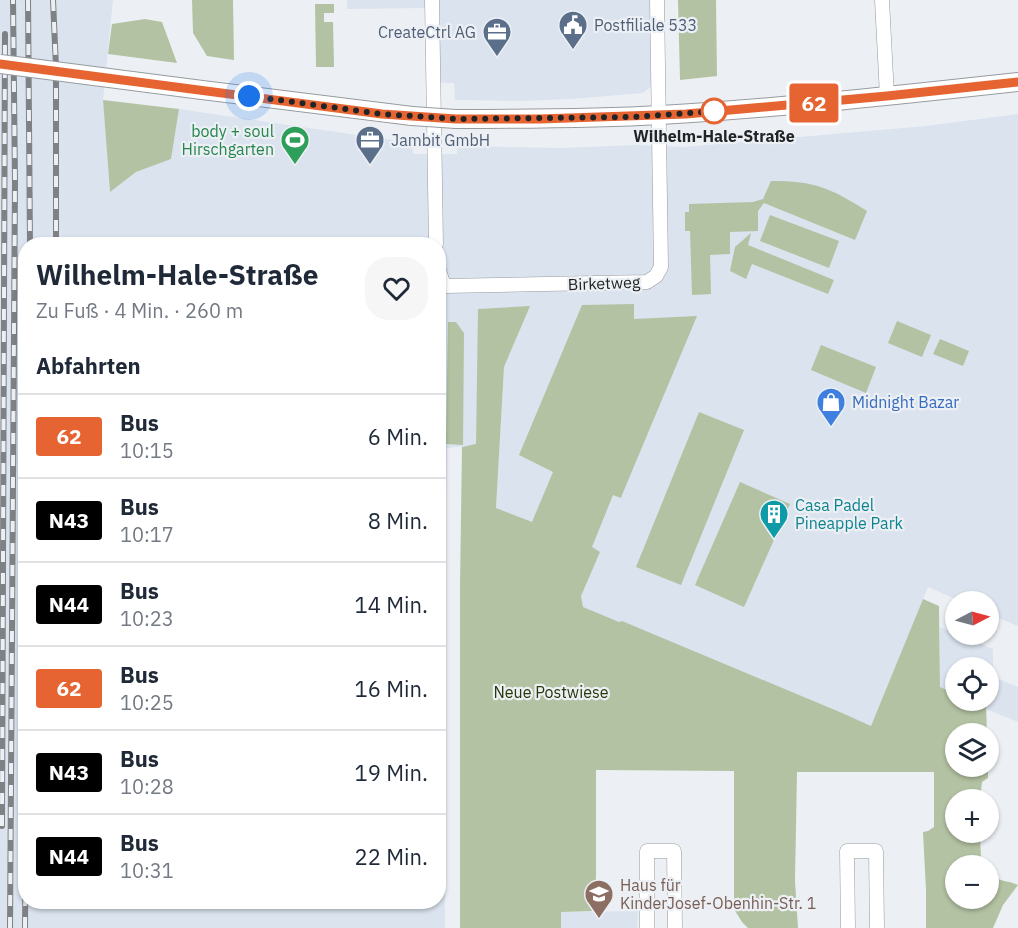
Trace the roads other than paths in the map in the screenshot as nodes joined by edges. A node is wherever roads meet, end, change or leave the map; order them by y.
1 (432, 0) edge
2 (657, 0) edge
3 (882, 0) edge
4 (0, 64) edge
5 (1018, 81) edge
6 (887, 96) junction
7 (659, 116) junction
8 (436, 237) edge
9 (446, 289) edge
10 (647, 928) edge
11 (675, 928) edge
12 (848, 928) edge
13 (877, 928) edge

1 - 8 street
2 - 7 street, Birketweg
3 - 6 street
4 - 7 main road, bridge
5 - 6 main road
6 - 7 main road
7 - 9 street, Birketweg
10 - 11 street
12 - 13 street

